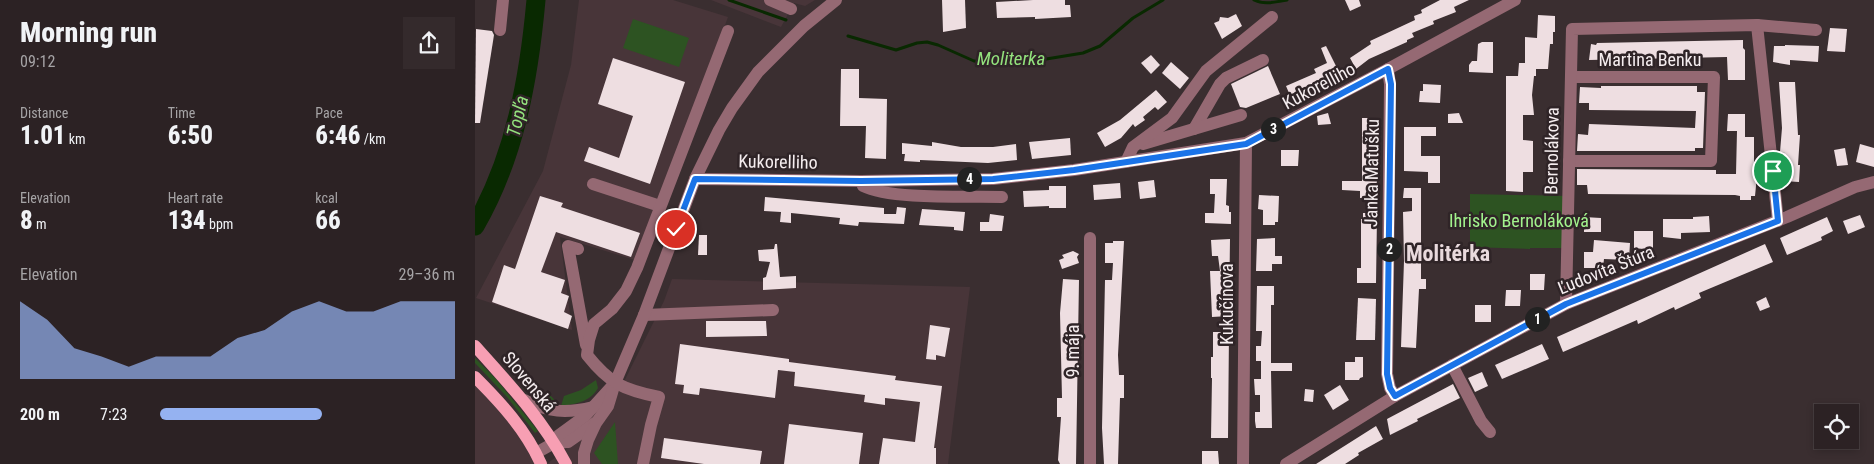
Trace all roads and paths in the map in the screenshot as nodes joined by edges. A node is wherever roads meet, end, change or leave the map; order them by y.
1 (503, 0) edge
2 (771, 0) edge
3 (1515, 0) edge
4 (836, 1) edge
5 (791, 9) dead end
6 (1272, 17) dead end
7 (1757, 25) junction
8 (500, 30) dead end
9 (1816, 30) dead end
10 (728, 31) dead end
11 (1263, 60) dead end
12 (1388, 69) junction
13 (1571, 77) junction
14 (1241, 115) dead end
15 (1194, 129) junction
16 (1246, 144) junction
17 (1133, 147) junction
18 (1569, 161) junction
19 (1126, 162) junction
20 (695, 179) junction
21 (861, 181) junction
22 (1874, 182) edge
23 (593, 184) dead end
24 (1003, 197) dead end
25 (660, 206) junction
26 (1778, 221) junction
27 (1090, 238) dead end
28 (578, 249) dead end
29 (1566, 304) junction
30 (773, 310) dead end
31 (644, 315) junction
32 (475, 346) edge
33 (587, 355) junction
34 (1452, 365) junction
35 (475, 377) edge
36 (615, 383) junction
37 (1395, 396) junction
38 (524, 400) junction
39 (593, 407) junction
40 (596, 423) junction
41 (1490, 432) dead end
42 (554, 442) junction
43 (539, 458) edge
44 (566, 464) edge
45 (584, 464) edge
46 (643, 464) edge
47 (1090, 464) edge
48 (1243, 464) edge
49 (1286, 464) edge

1 - 8 street
2 - 5 street
3 - 12 street, Kukorelliho
4 - 20 street
6 - 17 street
7 - 9 street
7 - 13 street, Bernolákova
7 - 26 street
10 - 25 street
11 - 15 street
12 - 16 street, Kukorelliho
12 - 37 street, Janka Matušku
13 - 18 street, Bernolákova
13 - 18 street, Martina Benku
14 - 15 street
15 - 17 street
16 - 19 street, Kukorelliho
16 - 48 street, Kukučínova
17 - 19 street
18 - 29 street, Bernolákova
19 - 21 street, Kukorelliho
20 - 21 street, Kukorelliho
20 - 31 street
21 - 24 street, Kukorelliho
22 - 26 street, Ľudovíta Štúra
23 - 25 street
25 - 33 street
26 - 29 street, Ľudovíta Štúra
27 - 47 street, 9. mája
28 - 33 street
29 - 34 street, Ľudovíta Štúra
30 - 31 street
31 - 36 street
32 - 38 main road, Slovenská
33 - 36 street
34 - 37 street, Ľudovíta Štúra
34 - 41 street
35 - 43 main road, Slovenská
36 - 39 street
36 - 40 street
36 - 46 street
37 - 49 street, Ľudovíta Štúra
38 - 39 street
38 - 42 main road, Slovenská
39 - 42 street
40 - 42 street
40 - 45 street
42 - 43 street
42 - 44 main road, Slovenská

